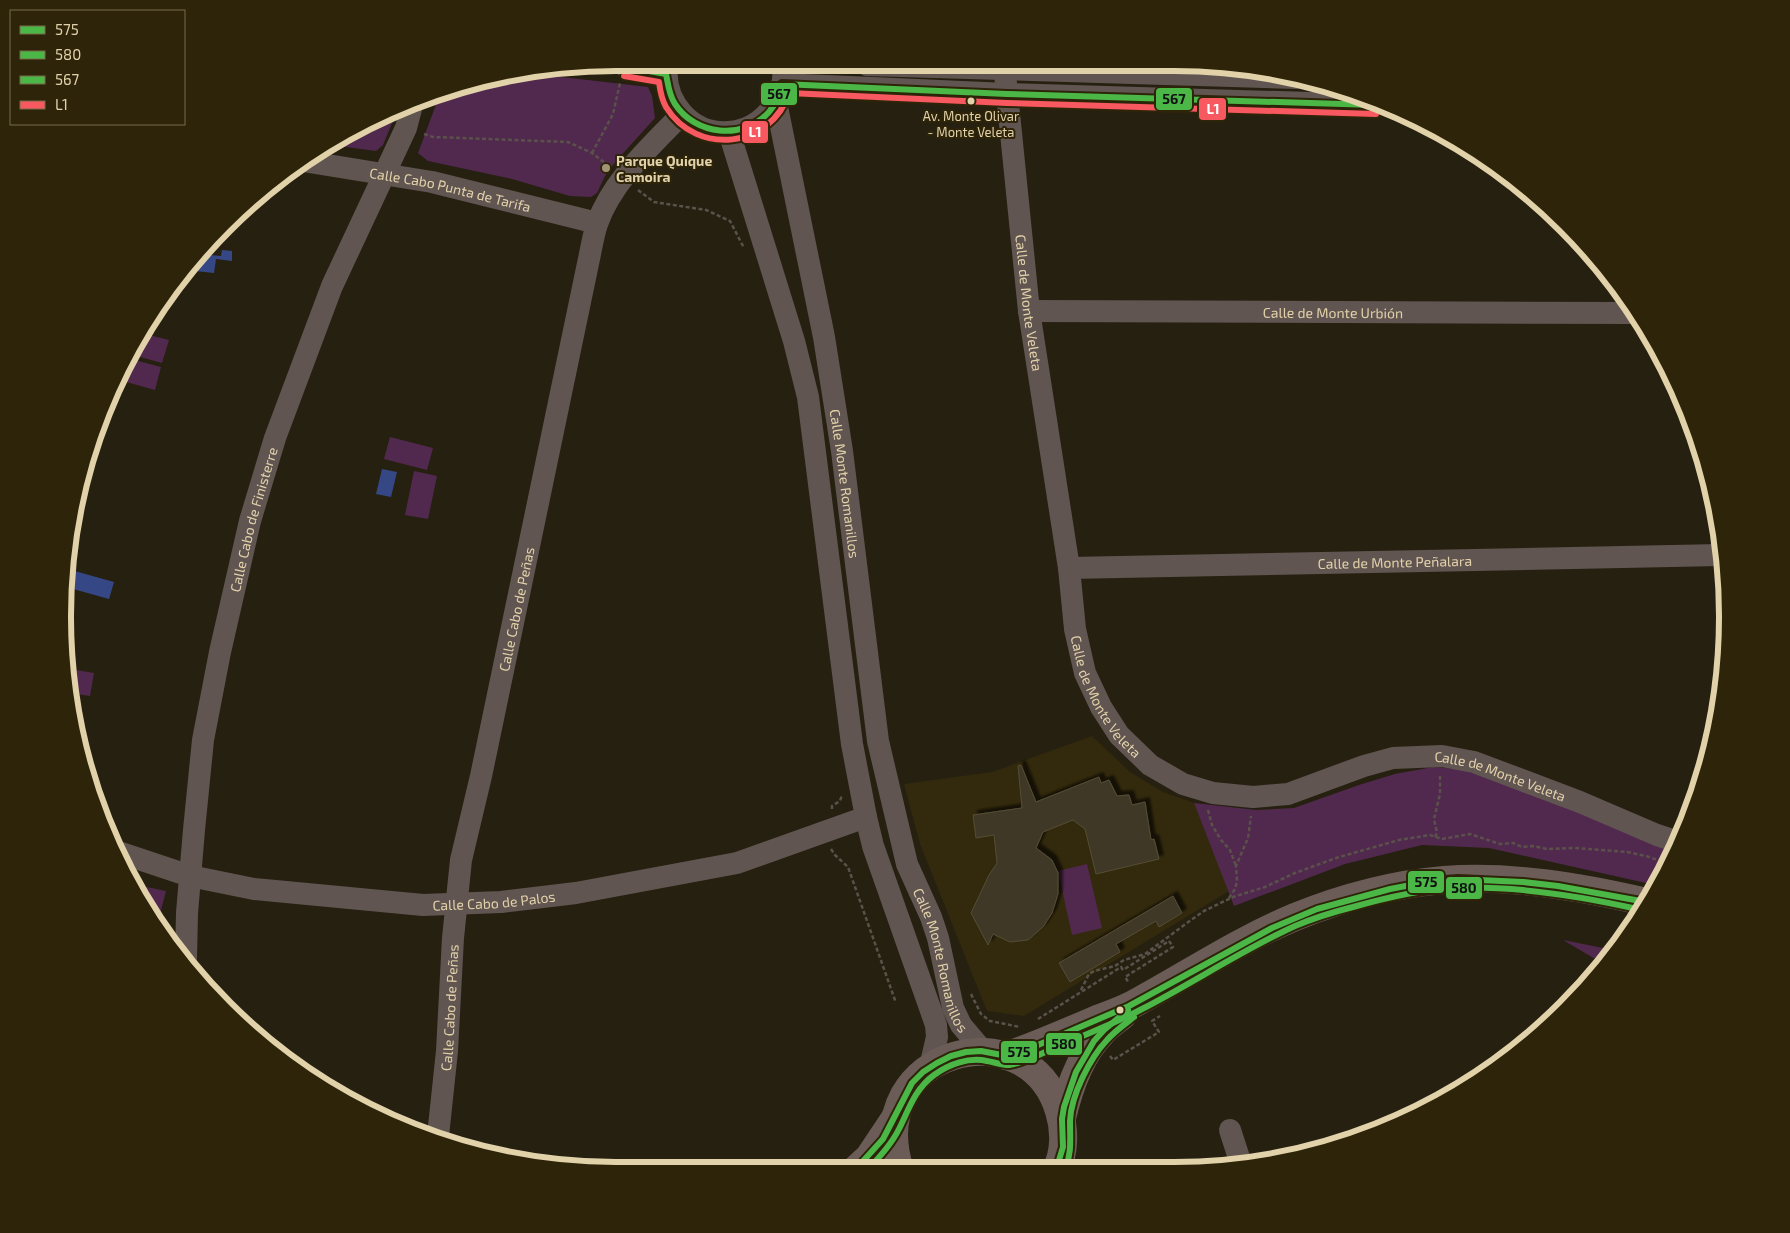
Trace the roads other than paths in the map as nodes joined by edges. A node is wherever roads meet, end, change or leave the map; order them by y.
1 (667, 71) edge
2 (1005, 71) edge
3 (1126, 71) edge
4 (1243, 76) edge
5 (780, 84) edge
6 (1007, 94) junction
7 (1361, 105) edge
8 (410, 112) edge
9 (682, 114) junction
10 (729, 132) junction
11 (314, 163) edge
12 (385, 174) junction
13 (597, 223) junction
14 (1029, 311) junction
15 (1626, 313) edge
16 (1715, 554) edge
17 (1069, 568) junction
18 (858, 771) junction
19 (886, 772) junction
20 (866, 817) junction
21 (1671, 840) edge
22 (126, 855) edge
23 (907, 864) junction
24 (883, 872) junction
25 (190, 876) junction
26 (1639, 900) edge
27 (456, 904) junction
28 (186, 951) edge
29 (1137, 1002) junction
30 (994, 1054) junction
31 (930, 1067) junction
32 (895, 1118) junction
33 (1062, 1118) junction
34 (1230, 1130) dead end
35 (438, 1132) edge
36 (1239, 1158) edge
37 (864, 1162) edge
38 (898, 1162) edge
39 (1059, 1162) edge

1 - 9 street
2 - 6 street, Calle de Monte Veleta
3 - 4 street
5 - 6 street
5 - 10 street
5 - 19 street, Calle Monte Romanillos
6 - 7 street
6 - 14 street, Calle de Monte Veleta
8 - 12 street, Calle Cabo de Finisterre
9 - 10 street
9 - 13 street, Calle Cabo de Peñas
10 - 18 street, Calle Monte Romanillos
11 - 12 street, Calle Cabo Punta de Tarifa
12 - 13 street, Calle Cabo Punta de Tarifa
12 - 25 street, Calle Cabo de Finisterre
13 - 27 street, Calle Cabo de Peñas
14 - 15 street, Calle de Monte Urbión
14 - 17 street, Calle de Monte Veleta
16 - 17 street, Calle de Monte Peñalara
17 - 21 street, Calle de Monte Veleta
18 - 19 street
18 - 20 street, Calle Monte Romanillos
19 - 23 street, Calle Monte Romanillos
20 - 24 street, Calle Monte Romanillos
20 - 27 street, Calle Cabo de Palos
22 - 25 street, Calle Cabo de Palos
23 - 24 street, Calle Monte Romanillos
23 - 30 street, Calle Monte Romanillos
24 - 31 street, Calle Monte Romanillos
25 - 27 street, Calle Cabo de Palos
25 - 28 street, Calle Cabo de Finisterre
26 - 29 main road
27 - 35 street, Calle Cabo de Peñas
29 - 30 main road
29 - 33 main road
30 - 31 main road
30 - 33 main road
31 - 32 main road
32 - 37 main road
32 - 38 main road
33 - 39 main road
34 - 36 street

